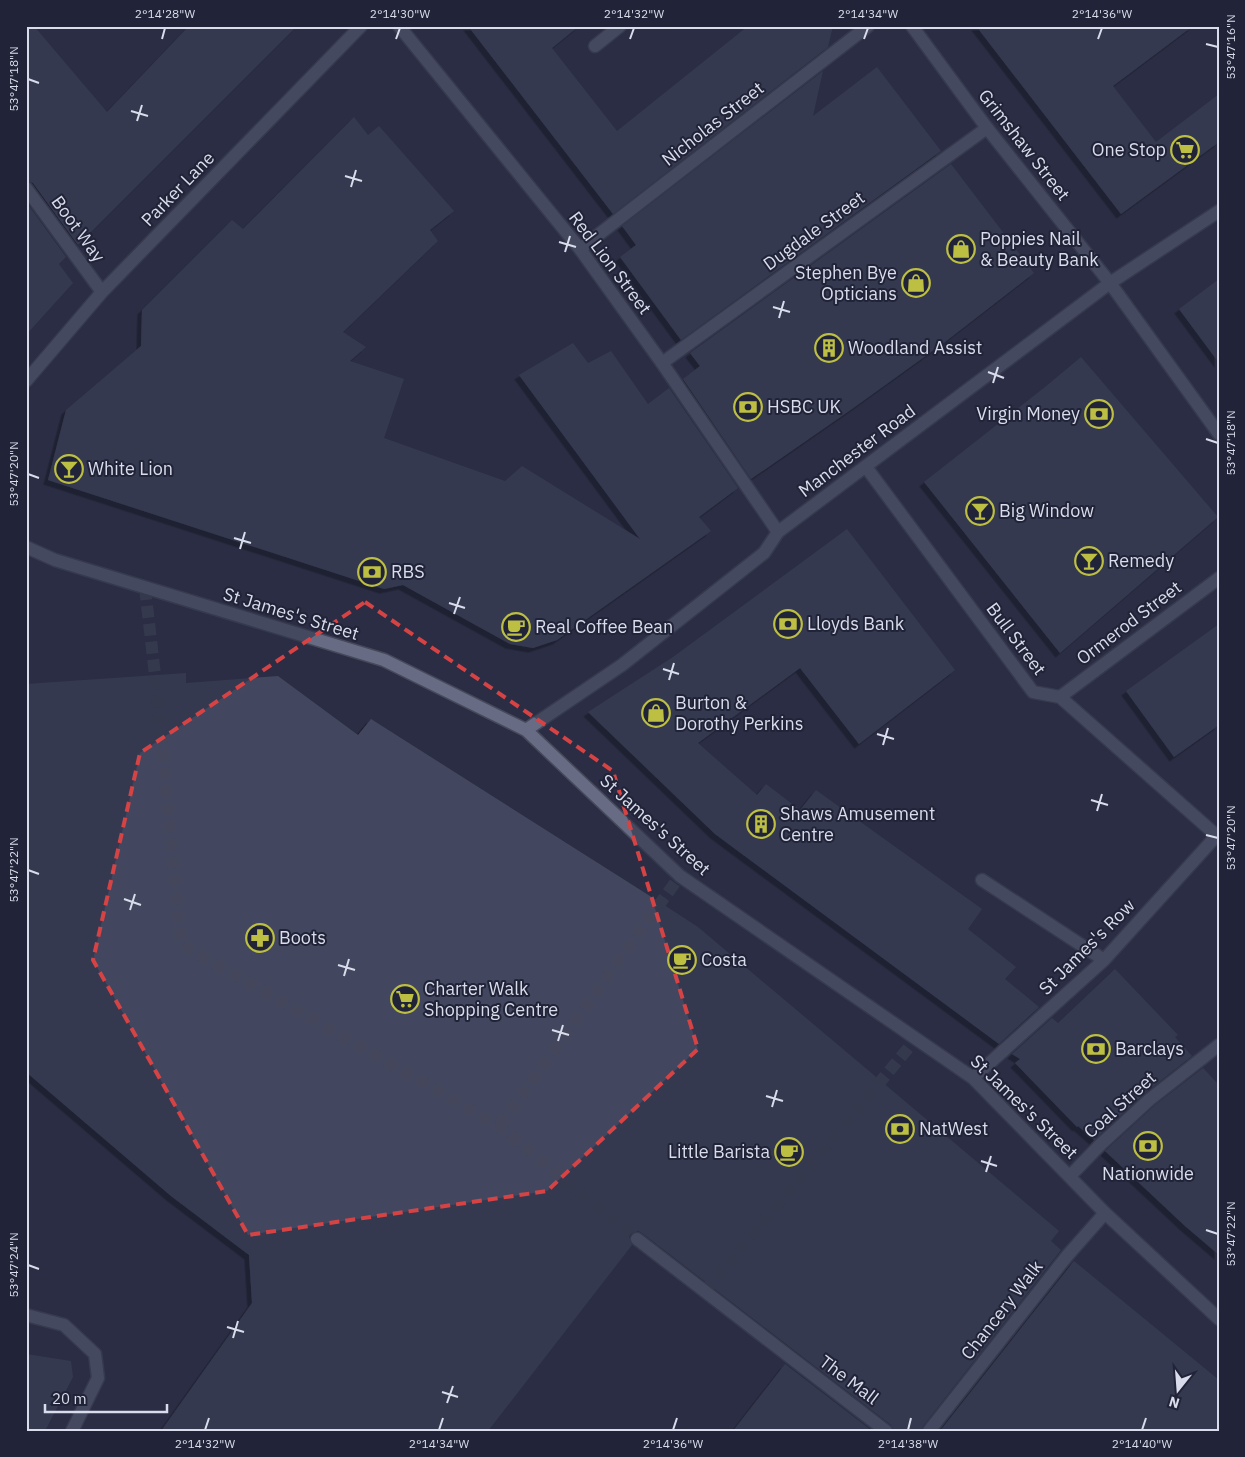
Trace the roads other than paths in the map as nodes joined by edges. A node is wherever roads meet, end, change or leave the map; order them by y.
1 (361, 26) edge
2 (399, 26) edge
3 (620, 26) edge
4 (868, 26) edge
5 (912, 26) edge
6 (595, 46) dead end
7 (987, 128) junction
8 (26, 188) edge
9 (1219, 211) edge
10 (580, 249) junction
11 (1110, 283) junction
12 (102, 292) junction
13 (662, 363) junction
14 (26, 381) edge
15 (1219, 434) edge
16 (866, 467) junction
17 (778, 532) junction
18 (26, 548) edge
19 (1219, 578) edge
20 (1060, 697) junction
21 (526, 730) junction
22 (1217, 834) edge
23 (982, 880) dead end
24 (1104, 960) junction
25 (1218, 1047) edge
26 (973, 1078) junction
27 (1070, 1176) junction
28 (1105, 1212) junction
29 (637, 1239) tunnel mouth
30 (26, 1315) edge
31 (1219, 1319) edge
32 (72, 1431) edge
33 (886, 1431) edge
34 (929, 1431) edge

1 - 12 street, Parker Lane
2 - 10 street, Red Lion Street
3 - 6 street
4 - 10 street, Nicholas Street
5 - 7 street, Grimshaw Street
7 - 11 street, Grimshaw Street
7 - 13 street, Dugdale Street
8 - 12 street, Boot Way
9 - 11 street, Manchester Road
10 - 13 street, Red Lion Street
11 - 15 street, Grimshaw Street
11 - 16 street, Manchester Road
12 - 14 street, Parker Lane
13 - 17 street, Red Lion Street
16 - 17 street, Manchester Road
16 - 20 street, Bull Street
17 - 21 street, Manchester Road
18 - 21 street, St James's Street
19 - 20 street, Ormerod Street
20 - 22 street
21 - 26 street, St James's Street
22 - 24 street, St James's Row
23 - 24 street
24 - 26 street, St James's Row
25 - 27 street, Coal Street
26 - 27 street, St James's Street
27 - 28 street, St James's Street
28 - 31 street, St James's Street
28 - 34 street, Chancery Walk
29 - 33 street, The Mall
30 - 32 street

